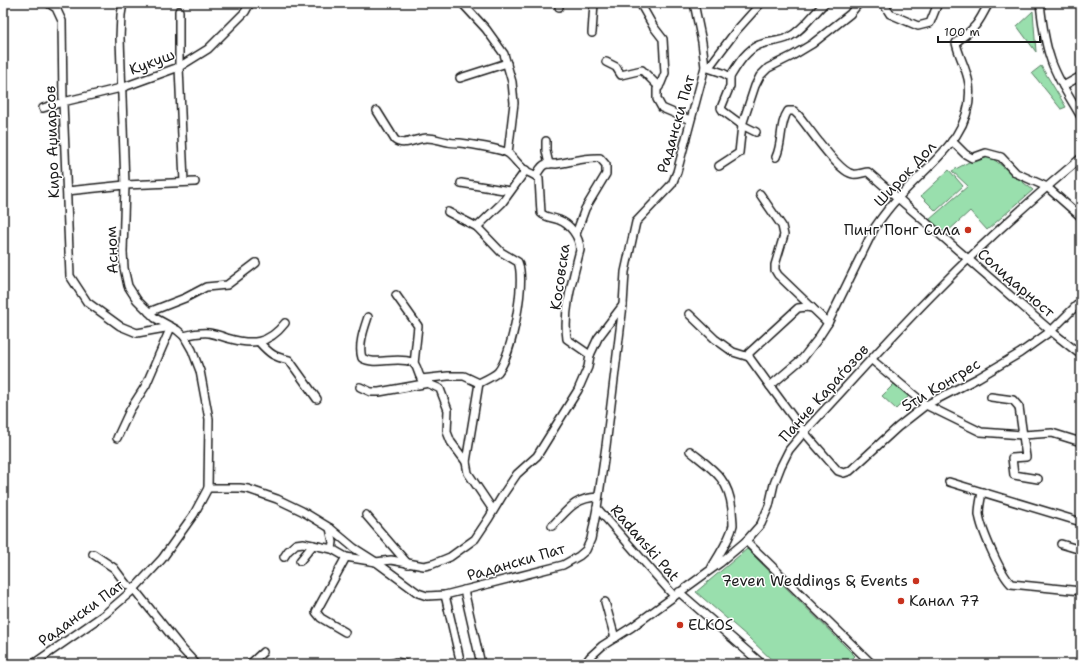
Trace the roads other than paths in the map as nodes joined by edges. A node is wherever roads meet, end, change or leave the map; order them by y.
1 (48, 3) edge
2 (123, 3) edge
3 (250, 3) edge
4 (462, 3) edge
5 (594, 3) edge
6 (640, 3) edge
7 (694, 3) edge
8 (761, 3) edge
9 (825, 3) edge
10 (859, 3) edge
11 (883, 3) edge
12 (938, 3) edge
13 (988, 3) edge
14 (1040, 3) edge
15 (179, 11) dead end
16 (592, 33) dead end
17 (606, 62) dead end
18 (507, 63) junction
19 (179, 67) junction
20 (707, 67) junction
21 (1081, 76) edge
22 (730, 77) junction
23 (460, 78) dead end
24 (658, 86) junction
25 (1063, 86) junction
26 (121, 88) junction
27 (63, 102) junction
28 (43, 108) dead end
29 (378, 111) dead end
30 (1081, 117) edge
31 (690, 120) junction
32 (742, 125) junction
33 (756, 132) dead end
34 (546, 141) dead end
35 (952, 141) junction
36 (508, 153) junction
37 (776, 157) dead end
38 (1081, 158) edge
39 (549, 164) junction
40 (719, 166) dead end
41 (526, 170) junction
42 (536, 176) junction
43 (184, 182) junction
44 (195, 182) dead end
45 (461, 183) dead end
46 (125, 185) junction
47 (1047, 187) junction
48 (67, 191) junction
49 (510, 191) junction
50 (760, 194) dead end
51 (898, 197) junction
52 (448, 212) dead end
53 (1081, 217) edge
54 (477, 227) junction
55 (576, 234) junction
56 (968, 259) junction
57 (256, 263) dead end
58 (396, 295) dead end
59 (1081, 301) edge
60 (623, 305) junction
61 (813, 308) junction
62 (149, 312) junction
63 (689, 314) dead end
64 (368, 317) dead end
65 (285, 323) dead end
66 (828, 323) junction
67 (171, 327) junction
68 (1051, 331) junction
69 (184, 336) junction
70 (259, 342) junction
71 (1081, 355) edge
72 (590, 356) junction
73 (749, 357) junction
74 (872, 360) junction
75 (414, 364) junction
76 (421, 379) junction
77 (429, 383) junction
78 (479, 383) junction
79 (770, 386) junction
80 (360, 387) dead end
81 (991, 397) dead end
82 (317, 399) dead end
83 (926, 405) junction
84 (804, 432) junction
85 (1023, 435) junction
86 (117, 438) dead end
87 (1081, 442) edge
88 (690, 451) dead end
89 (466, 462) junction
90 (1038, 479) dead end
91 (949, 482) dead end
92 (208, 488) junction
93 (982, 492) junction
94 (598, 497) junction
95 (597, 508) junction
96 (493, 510) junction
97 (366, 515) dead end
98 (1081, 522) edge
99 (552, 526) dead end
100 (330, 528) junction
101 (746, 541) junction
102 (1061, 544) dead end
103 (313, 545) junction
104 (332, 548) junction
105 (1081, 550) edge
106 (93, 554) dead end
107 (284, 557) dead end
108 (346, 558) junction
109 (300, 561) dead end
110 (376, 562) junction
111 (408, 564) junction
112 (711, 569) junction
113 (134, 589) junction
114 (464, 590) junction
115 (1081, 591) edge
116 (676, 594) junction
117 (445, 595) junction
118 (605, 602) dead end
119 (345, 632) dead end
120 (615, 638) junction
121 (263, 652) dead end
122 (33, 664) edge
123 (196, 664) edge
124 (250, 664) edge
125 (390, 664) edge
126 (405, 664) edge
127 (461, 664) edge
128 (481, 664) edge
129 (584, 664) edge
130 (762, 664) edge
131 (872, 664) edge

1 - 27 street, Киро Аџиарсов
2 - 26 street, Асном
3 - 19 street, Кукуш
4 - 18 street
5 - 16 street
6 - 24 street
7 - 20 street, Радански Пат
8 - 20 street
9 - 22 street
10 - 32 street
11 - 12 street
13 - 35 street, Широк Дол
14 - 25 street
15 - 19 street
17 - 24 street
18 - 23 street
18 - 36 street
19 - 26 street, Кукуш
19 - 43 street
20 - 22 street
20 - 31 street, Радански Пат
21 - 25 street
22 - 32 street
24 - 31 street
25 - 30 street
26 - 27 street, Кукуш
26 - 46 street, Асном
27 - 28 street, Кукуш
27 - 48 street, Киро Аџиарсов
29 - 36 street
31 - 60 street, Радански Пат
32 - 33 street
32 - 40 street
34 - 39 street
35 - 47 street
35 - 51 street, Широк Дол
36 - 41 street
37 - 51 street, Солидарност
38 - 47 street, Панче Караѓозов
39 - 42 street
39 - 55 street
41 - 42 street
41 - 49 street
42 - 55 street, Косовска
43 - 44 street
43 - 46 street
45 - 49 street
46 - 48 street
46 - 62 street, Асном
47 - 53 street
47 - 56 street, Панче Караѓозов
48 - 67 street, Киро Аџиарсов
49 - 54 street
50 - 61 street
51 - 56 street, Солидарност
51 - 66 street, Широк Дол
52 - 54 street
54 - 78 street
55 - 72 street, Косовска
56 - 68 street, Солидарност
56 - 74 street, Панче Караѓозов
57 - 62 street
58 - 75 street
59 - 68 street, 5ти Конгрес
60 - 72 street
60 - 94 street, Радански Пат
61 - 66 street
61 - 73 street
62 - 67 street, Асном
63 - 73 street
64 - 75 street
65 - 70 street
66 - 79 street, Широк Дол
67 - 69 street, Асном
67 - 86 street
68 - 71 street, Солидарност
68 - 83 street, 5ти Конгрес
69 - 70 street
69 - 92 street, Асном
70 - 82 street
72 - 96 street
73 - 79 street
74 - 83 street
74 - 84 street, Панче Караѓозов
75 - 76 street
76 - 77 street
76 - 78 street
77 - 80 street
77 - 89 street
78 - 89 street
79 - 84 street
81 - 85 street
83 - 84 street, 5ти Конгрес
83 - 85 street
84 - 101 street, Панче Караѓозов
85 - 87 street
85 - 90 street
88 - 112 street
89 - 96 street
91 - 93 street
92 - 100 street, Радански Пат
92 - 113 street, Радански Пат
93 - 98 street
93 - 115 street
94 - 95 street, Радански Пат
94 - 99 street
95 - 114 street, Радански Пат
95 - 116 street, Radanski Pat
96 - 111 street
97 - 111 street
100 - 104 street
100 - 110 street, Радански Пат
101 - 112 street, Панче Караѓозов
101 - 131 street
102 - 105 street
103 - 104 street
103 - 107 street
103 - 109 street
104 - 108 street
106 - 113 street
108 - 110 street
108 - 119 street
110 - 111 street
110 - 117 street, Радански Пат
112 - 116 street, Панче Караѓозов
113 - 122 street, Радански Пат
113 - 123 street
114 - 117 street, Радански Пат
114 - 128 street
116 - 120 street, Панче Караѓозов
116 - 130 street, Radanski Pat
117 - 127 street
118 - 120 street
120 - 129 street, Панче Караѓозов
121 - 124 street
125 - 126 street

